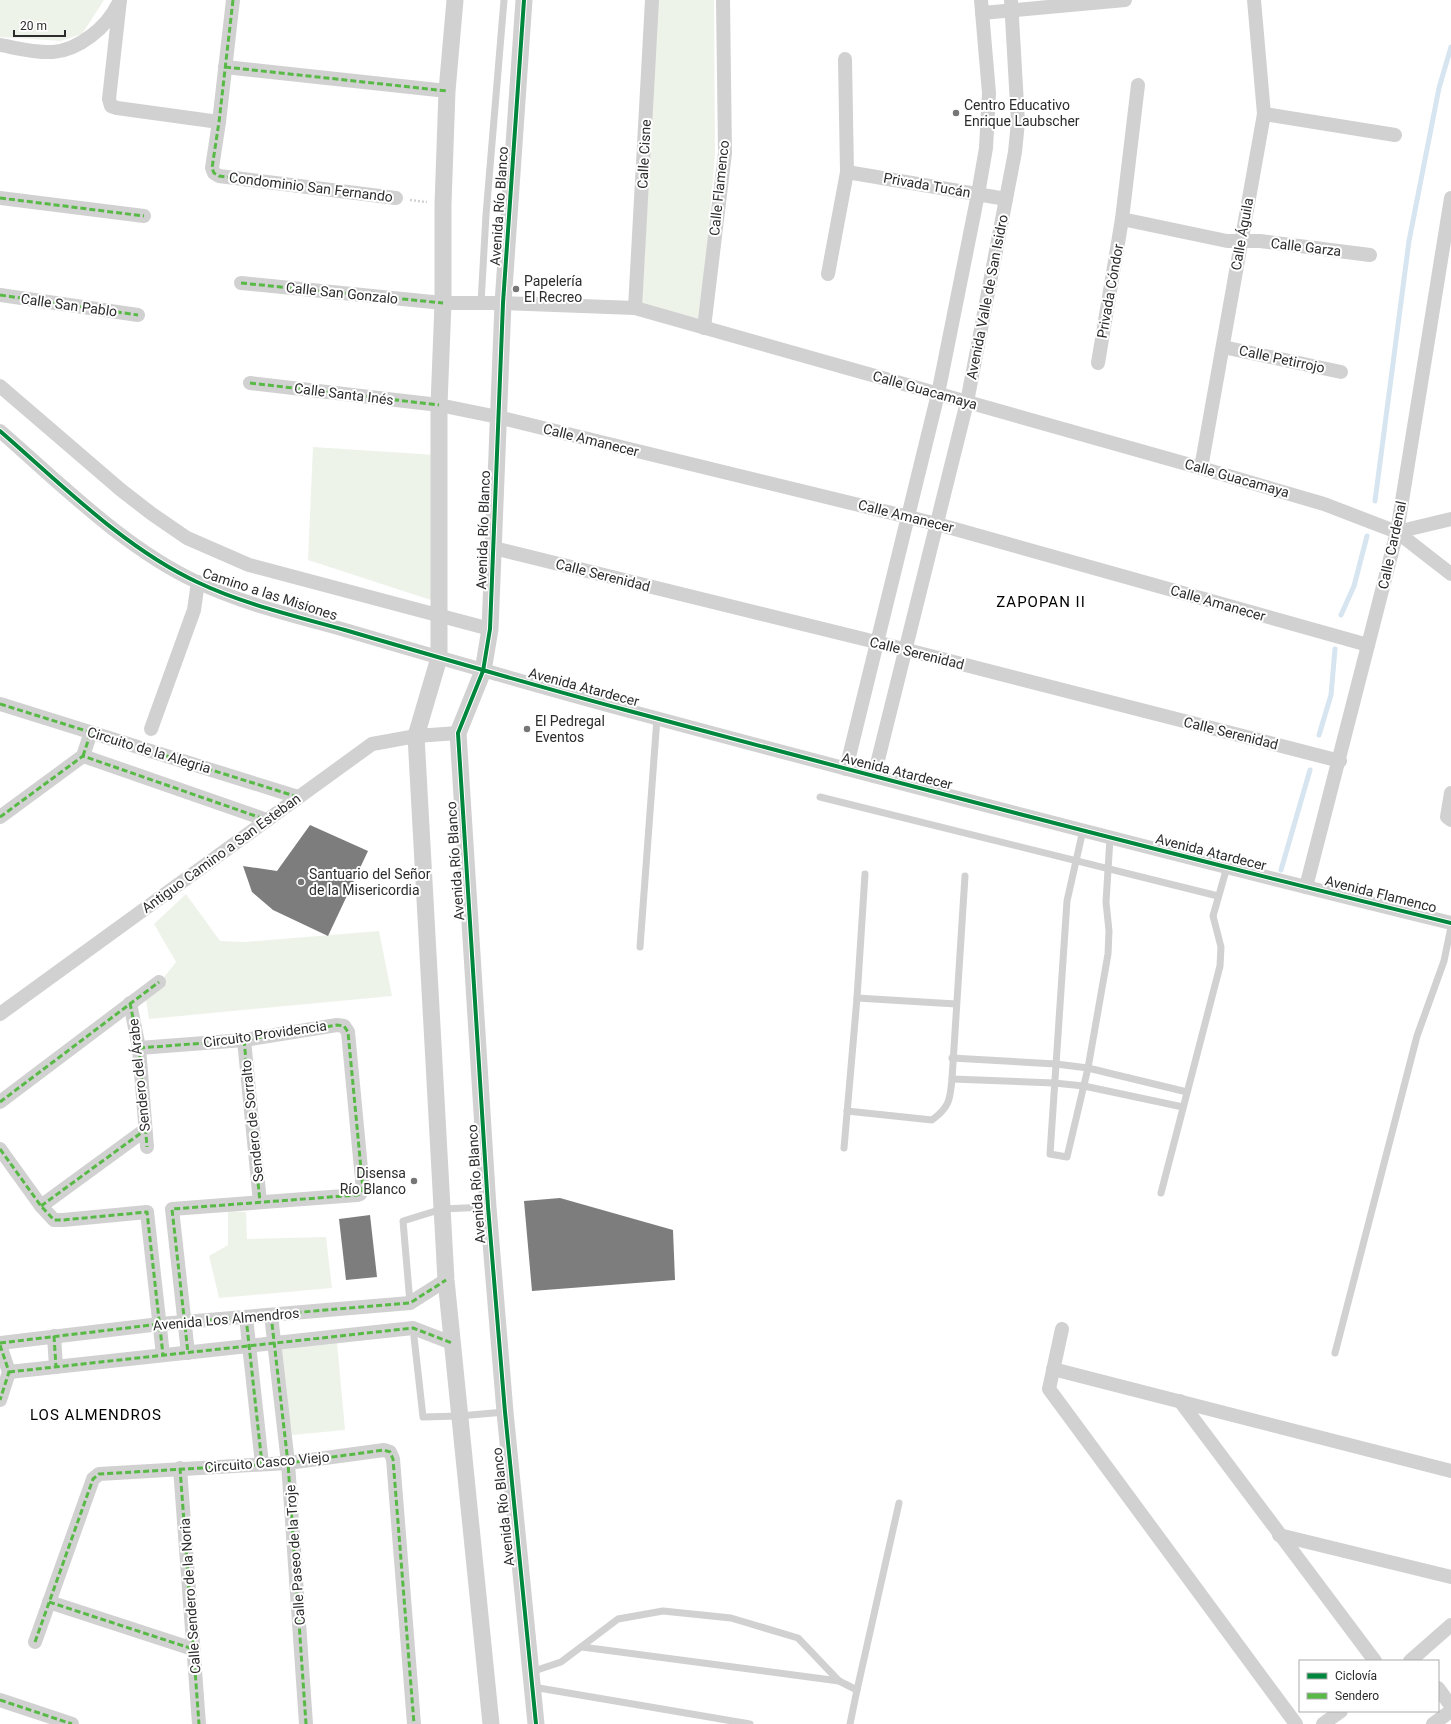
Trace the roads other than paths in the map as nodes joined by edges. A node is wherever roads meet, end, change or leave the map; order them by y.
1 (120, 0) edge
2 (233, 0) edge
3 (455, 0) edge
4 (504, 0) edge
5 (524, 0) edge
6 (652, 0) edge
7 (723, 0) edge
8 (1125, 0) edge
9 (1254, 0) edge
10 (1012, 6) edge
11 (981, 7) edge
12 (0, 45) edge
13 (845, 59) dead end
14 (225, 68) junction
15 (1138, 86) dead end
16 (447, 91) junction
17 (1264, 114) junction
18 (219, 122) junction
19 (1395, 135) dead end
20 (847, 172) junction
21 (978, 194) junction
22 (0, 198) edge
23 (396, 198) road end
24 (1451, 198) edge
25 (1006, 200) junction
26 (144, 216) dead end
27 (1122, 219) junction
28 (1241, 241) junction
29 (1370, 255) dead end
30 (828, 274) dead end
31 (242, 283) dead end
32 (0, 295) edge
33 (481, 303) junction
34 (503, 303) junction
35 (443, 304) junction
36 (636, 308) junction
37 (138, 315) dead end
38 (704, 328) junction
39 (1223, 347) junction
40 (1098, 362) dead end
41 (1341, 372) dead end
42 (250, 383) dead end
43 (0, 386) edge
44 (938, 394) junction
45 (967, 402) junction
46 (439, 405) junction
47 (498, 417) junction
48 (0, 431) edge
49 (1201, 468) junction
50 (908, 516) junction
51 (1451, 519) edge
52 (937, 524) junction
53 (1397, 532) junction
54 (494, 548) junction
55 (1451, 574) edge
56 (198, 582) junction
57 (440, 616) junction
58 (490, 629) junction
59 (876, 642) junction
60 (1368, 645) junction
61 (905, 650) junction
62 (439, 658) junction
63 (483, 671) junction
64 (0, 704) edge
65 (657, 718) junction
66 (151, 729) dead end
67 (91, 732) junction
68 (458, 733) junction
69 (416, 736) junction
70 (83, 756) junction
71 (1340, 761) junction
72 (846, 769) junction
73 (874, 776) junction
74 (1451, 793) edge
75 (298, 797) junction
76 (820, 797) dead end
77 (0, 817) edge
78 (1449, 818) edge
79 (267, 820) junction
80 (1083, 830) junction
81 (1110, 838) junction
82 (1076, 861) junction
83 (1227, 867) junction
84 (1108, 868) junction
85 (865, 874) dead end
86 (965, 876) dead end
87 (1306, 887) junction
88 (1218, 896) junction
89 (1451, 923) edge
90 (1451, 927) edge
91 (640, 947) dead end
92 (159, 982) dead end
93 (857, 998) junction
94 (130, 1003) junction
95 (956, 1004) junction
96 (0, 1014) edge
97 (244, 1040) junction
98 (138, 1048) junction
99 (952, 1058) junction
100 (1056, 1064) junction
101 (1088, 1068) junction
102 (952, 1079) junction
103 (1054, 1083) junction
104 (1084, 1086) junction
105 (1187, 1092) junction
106 (0, 1102) edge
107 (1183, 1107) junction
108 (847, 1111) junction
109 (145, 1130) junction
110 (147, 1147) dead end
111 (844, 1148) dead end
112 (0, 1149) edge
113 (1161, 1193) dead end
114 (260, 1202) junction
115 (41, 1206) junction
116 (488, 1207) junction
117 (442, 1209) junction
118 (446, 1280) junction
119 (410, 1303) junction
120 (271, 1315) junction
121 (246, 1317) junction
122 (185, 1322) junction
123 (160, 1324) junction
124 (413, 1328) junction
125 (1062, 1329) dead end
126 (54, 1336) junction
127 (275, 1342) junction
128 (452, 1343) junction
129 (0, 1344) edge
130 (249, 1346) junction
131 (188, 1352) junction
132 (1335, 1353) dead end
133 (162, 1355) junction
134 (56, 1367) junction
135 (1053, 1369) junction
136 (9, 1372) junction
137 (0, 1400) edge
138 (1180, 1401) junction
139 (505, 1412) junction
140 (459, 1416) junction
141 (288, 1463) junction
142 (262, 1464) junction
143 (180, 1468) junction
144 (1451, 1471) edge
145 (899, 1503) dead end
146 (1279, 1535) junction
147 (1451, 1577) edge
148 (49, 1602) junction
149 (1451, 1624) edge
150 (35, 1642) dead end
151 (582, 1647) junction
152 (194, 1649) junction
153 (1374, 1660) edge
154 (1414, 1660) edge
155 (532, 1680) junction
156 (839, 1681) junction
157 (1439, 1689) edge
158 (857, 1690) junction
159 (0, 1700) edge
160 (1451, 1706) edge
161 (1451, 1711) edge
162 (1340, 1712) edge
163 (72, 1724) edge
164 (199, 1724) edge
165 (306, 1724) edge
166 (414, 1724) edge
167 (491, 1724) edge
168 (536, 1724) edge
169 (750, 1724) edge
170 (850, 1724) edge
171 (1296, 1724) edge
172 (1323, 1724) edge
173 (1433, 1724) edge

1 - 12 street
1 - 18 street
2 - 14 street, Condominio San Fernando
3 - 16 street
4 - 33 lane
5 - 34 street, Avenida Río Blanco
6 - 36 street, Calle Cisne
7 - 38 street, Calle Flamenco
8 - 10 street
9 - 17 street, Calle Águila
10 - 11 street
10 - 25 street, Avenida Valle de San Isidro
11 - 21 street, Avenida Valle de San Isidro
13 - 20 street
14 - 16 street
14 - 18 street, Condominio San Fernando
15 - 27 street, Privada Cóndor
16 - 35 street
17 - 19 street
17 - 28 street, Calle Águila
18 - 23 street, Condominio San Fernando
20 - 21 street, Privada Tucán
20 - 30 street
21 - 25 street, Privada Tucán
21 - 44 street, Avenida Valle de San Isidro
22 - 26 street
24 - 53 street, Calle Cardenal
25 - 45 street, Avenida Valle de San Isidro
27 - 28 street
27 - 40 street, Privada Cóndor
28 - 29 street, Calle Garza
28 - 39 street, Calle Águila
31 - 35 street, Calle San Gonzalo
32 - 37 street, Calle San Pablo
33 - 34 street, Calle Guacamaya
33 - 35 street, Calle Guacamaya
34 - 36 street, Calle Guacamaya
34 - 47 street, Avenida Río Blanco
35 - 46 street
36 - 38 street, Calle Guacamaya
38 - 44 street, Calle Guacamaya
39 - 41 street, Calle Petirrojo
39 - 49 street, Calle Águila
42 - 46 street, Calle Santa Inés
43 - 57 street, Camino a las Misiones
44 - 45 street, Calle Guacamaya
44 - 50 street, Avenida Valle de San Isidro
45 - 49 street, Calle Guacamaya
45 - 52 street, Avenida Valle de San Isidro
46 - 47 street, Calle Amanecer
46 - 57 street
47 - 50 street, Calle Amanecer
47 - 54 street, Avenida Río Blanco
48 - 56 street, Camino a las Misiones
49 - 53 street, Calle Guacamaya
50 - 52 street, Calle Amanecer
50 - 59 street, Avenida Valle de San Isidro
51 - 53 street
52 - 60 street, Calle Amanecer
52 - 61 street, Avenida Valle de San Isidro
53 - 55 street, Calle Guacamaya
53 - 60 street, Calle Cardenal
54 - 58 street, Avenida Río Blanco
54 - 59 street, Calle Serenidad
56 - 62 street, Camino a las Misiones
56 - 66 street
57 - 58 street, Camino a las Misiones
57 - 62 street
58 - 63 street, Avenida Río Blanco
59 - 61 street, Calle Serenidad
59 - 72 street, Avenida Valle de San Isidro
60 - 71 street, Calle Cardenal
61 - 71 street, Calle Serenidad
61 - 73 street, Avenida Valle de San Isidro
62 - 63 street, Camino a las Misiones
62 - 69 street
63 - 65 street, Avenida Atardecer
63 - 68 street, Avenida Río Blanco
64 - 67 street, Circuito de la Alegria
65 - 72 street, Avenida Atardecer
65 - 91 lane
67 - 70 street
67 - 75 street, Circuito de la Alegria
68 - 69 street, Antiguo Camino a San Esteban
68 - 116 street, Avenida Río Blanco
69 - 75 street, Antiguo Camino a San Esteban
69 - 117 street
70 - 77 street, Circuito de la Alegria
70 - 79 street, Circuito de la Alegria
71 - 87 street, Calle Cardenal
72 - 73 street, Avenida Atardecer
73 - 80 street, Avenida Atardecer
74 - 78 street
75 - 79 street, Antiguo Camino a San Esteban
76 - 82 lane
79 - 96 street, Antiguo Camino a San Esteban
80 - 81 street, Avenida Atardecer
80 - 82 lane
81 - 83 street, Avenida Atardecer
81 - 84 lane
82 - 84 lane
82 - 100 lane
83 - 87 street, Avenida Atardecer
83 - 88 lane
84 - 88 lane
84 - 101 lane
85 - 93 lane
86 - 95 lane
87 - 89 street, Avenida Flamenco
88 - 105 lane
90 - 132 lane
92 - 94 street
93 - 95 lane
93 - 108 lane
94 - 98 street, Sendero del Árabe
94 - 106 street
95 - 99 lane
97 - 98 street, Circuito Providencia
97 - 114 street, Sendero de Sorralto
97 - 114 street, Circuito Providencia
98 - 109 street, Sendero del Árabe
99 - 100 lane
99 - 102 lane
100 - 101 lane
100 - 103 lane
101 - 104 lane
101 - 105 lane
102 - 103 lane
102 - 108 lane
103 - 104 lane
103 - 104 lane
104 - 107 lane
105 - 107 lane
107 - 113 lane
108 - 111 lane
109 - 110 street, Sendero del Árabe
109 - 115 street
112 - 115 street
114 - 122 street, Circuito Providencia
115 - 123 street
116 - 117 lane
116 - 139 street, Avenida Río Blanco
117 - 118 street
117 - 119 lane
118 - 119 street, Avenida Los Almendros
118 - 128 street
119 - 120 street, Avenida Los Almendros
120 - 121 street, Avenida Los Almendros
120 - 127 street, Calle Paseo de la Troje
121 - 122 street, Avenida Los Almendros
121 - 130 street
122 - 123 street, Avenida Los Almendros
122 - 131 street
123 - 126 street, Avenida Los Almendros
123 - 133 street
124 - 127 street, Avenida Los Almendros
124 - 128 street, Avenida Los Almendros
124 - 140 lane
125 - 135 street
126 - 129 street, Avenida Los Almendros
126 - 134 street
127 - 130 street, Avenida Los Almendros
127 - 141 street, Calle Paseo de la Troje
128 - 140 street
129 - 136 street
130 - 131 street, Avenida Los Almendros
130 - 142 street
131 - 133 street, Avenida Los Almendros
133 - 134 street, Avenida Los Almendros
134 - 136 street, Avenida Los Almendros
135 - 138 street
135 - 171 street
136 - 137 street
138 - 144 street
138 - 146 street
139 - 140 lane
139 - 155 street, Avenida Río Blanco
140 - 167 street
141 - 142 street, Circuito Casco Viejo
141 - 165 street, Calle Paseo de la Troje
141 - 166 street, Circuito Casco Viejo
142 - 143 street, Circuito Casco Viejo
143 - 148 street, Circuito Casco Viejo
143 - 152 street, Calle Sendero de la Noria
145 - 158 lane
146 - 147 street
146 - 153 street
148 - 150 street, Circuito Casco Viejo
148 - 152 street
149 - 154 street
151 - 155 lane
151 - 156 lane
151 - 156 lane
152 - 164 street, Calle Sendero de la Noria
155 - 168 street, Avenida Río Blanco
155 - 169 lane
156 - 158 lane
157 - 160 street
158 - 170 lane
159 - 163 street
161 - 173 street
162 - 172 street

